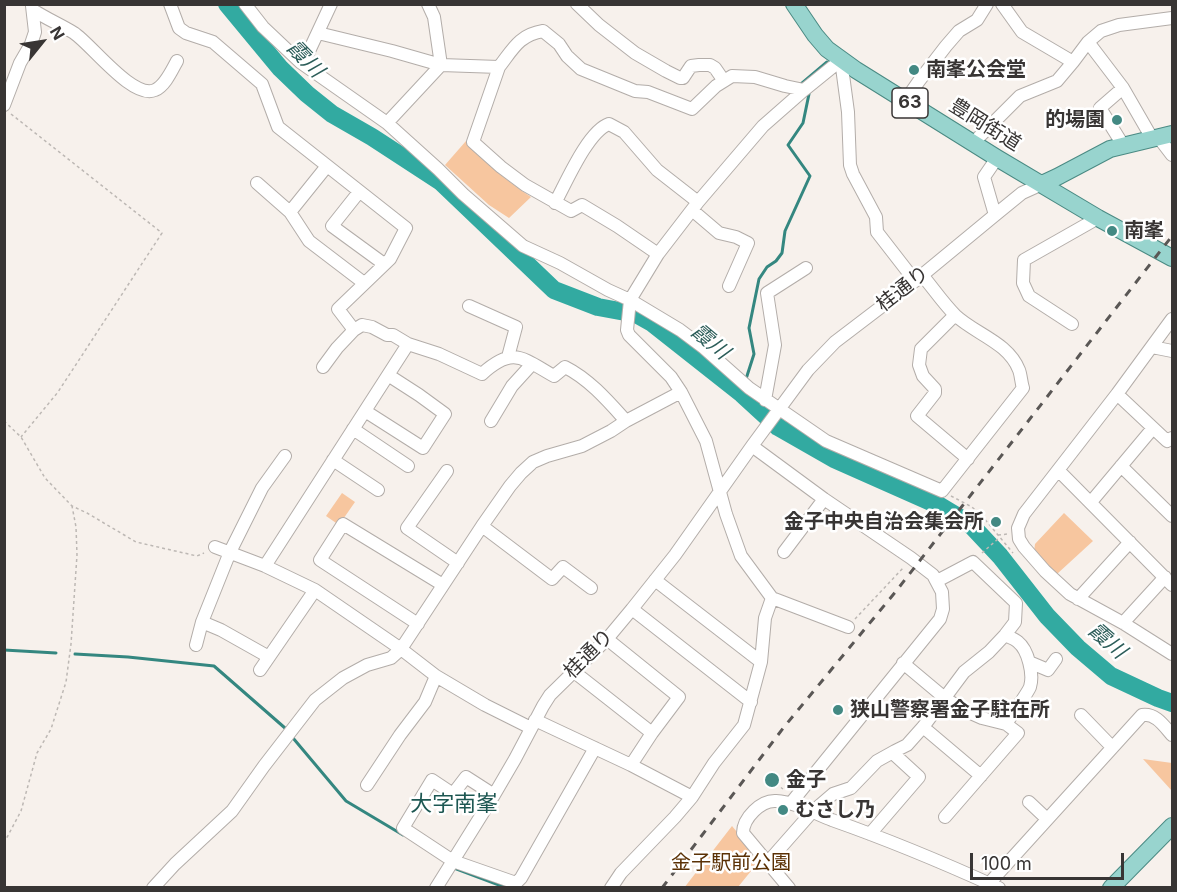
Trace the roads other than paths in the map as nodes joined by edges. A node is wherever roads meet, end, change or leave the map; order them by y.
1 (170, 4) edge
2 (245, 4) edge
3 (331, 4) edge
4 (428, 4) edge
5 (1002, 4) edge
6 (579, 5) edge
7 (983, 7) edge
8 (32, 8) edge
9 (801, 8) edge
10 (1173, 18) edge
11 (318, 33) junction
12 (1088, 42) junction
13 (841, 60) junction
14 (177, 61) dead end
15 (1073, 62) junction
16 (303, 64) junction
17 (441, 65) junction
18 (499, 67) junction
19 (724, 81) junction
20 (1123, 88) junction
21 (804, 90) junction
22 (905, 101) junction
23 (4, 107) edge
24 (387, 123) junction
25 (1161, 137) edge
26 (973, 143) junction
27 (1123, 145) junction
28 (1173, 155) edge
29 (997, 158) junction
30 (327, 166) junction
31 (257, 183) dead end
32 (1042, 184) junction
33 (359, 192) junction
34 (555, 203) junction
35 (695, 206) junction
36 (290, 212) junction
37 (995, 215) junction
38 (1098, 218) junction
39 (658, 254) junction
40 (1173, 258) edge
41 (384, 264) junction
42 (806, 268) dead end
43 (919, 278) junction
44 (364, 283) junction
45 (729, 286) dead end
46 (630, 300) junction
47 (470, 306) dead end
48 (955, 315) junction
49 (1173, 319) edge
50 (1072, 324) dead end
51 (354, 330) junction
52 (408, 344) junction
53 (1152, 347) junction
54 (1173, 351) edge
55 (508, 357) junction
56 (532, 364) junction
57 (323, 367) dead end
58 (388, 375) junction
59 (681, 392) junction
60 (1117, 394) junction
61 (765, 400) junction
62 (779, 410) junction
63 (365, 411) junction
64 (491, 421) dead end
65 (626, 421) junction
66 (1153, 428) junction
67 (353, 429) junction
68 (1171, 442) edge
69 (752, 446) junction
70 (285, 456) dead end
71 (968, 459) junction
72 (333, 460) junction
73 (408, 466) dead end
74 (1121, 466) junction
75 (1058, 470) junction
76 (447, 471) dead end
77 (378, 490) dead end
78 (720, 491) junction
79 (824, 499) junction
80 (1091, 502) junction
81 (1173, 516) edge
82 (482, 526) junction
83 (1130, 542) junction
84 (215, 547) road end
85 (230, 552) junction
86 (784, 552) dead end
87 (458, 563) junction
88 (265, 566) junction
89 (655, 580) junction
90 (937, 581) junction
91 (1169, 581) edge
92 (443, 585) junction
93 (591, 588) dead end
94 (315, 590) junction
95 (772, 598) junction
96 (1078, 599) junction
97 (632, 609) junction
98 (202, 622) junction
99 (1123, 623) junction
100 (418, 624) junction
101 (848, 627) road end
102 (1005, 635) junction
103 (606, 639) junction
104 (196, 645) dead end
105 (401, 649) junction
106 (1173, 654) edge
107 (268, 657) junction
108 (1056, 659) dead end
109 (761, 662) junction
110 (1029, 662) junction
111 (903, 663) junction
112 (260, 670) dead end
113 (573, 671) junction
114 (436, 676) junction
115 (946, 699) junction
116 (751, 702) junction
117 (1081, 715) dead end
118 (533, 724) junction
119 (1006, 724) junction
120 (923, 727) junction
121 (652, 734) junction
122 (1173, 735) edge
123 (1112, 747) junction
124 (595, 748) junction
125 (895, 751) junction
126 (632, 765) junction
127 (981, 776) junction
128 (367, 785) dead end
129 (494, 795) junction
130 (692, 797) junction
131 (1029, 802) dead end
132 (791, 803) junction
133 (812, 812) junction
134 (945, 817) dead end
135 (1047, 819) junction
136 (1173, 826) edge
137 (870, 834) junction
138 (768, 861) junction
139 (451, 864) junction
140 (786, 886) edge
141 (991, 886) edge
142 (153, 888) edge
143 (436, 888) edge
144 (611, 888) edge
145 (1111, 888) edge

1 - 30 street
2 - 16 street
3 - 11 street
4 - 17 street
5 - 15 street
6 - 19 street
7 - 22 street
8 - 14 street
8 - 23 street
9 - 13 main road, 豊岡街道 / 63
10 - 12 street
11 - 16 street
11 - 17 street
12 - 15 street
12 - 20 street
13 - 21 street
13 - 22 main road, 豊岡街道 / 63
13 - 43 street
15 - 26 street
16 - 24 street
17 - 18 street
17 - 24 street
18 - 19 street
18 - 34 street
19 - 21 street
20 - 25 street
20 - 27 street
21 - 35 street
22 - 26 main road, 豊岡街道 / 63
24 - 46 street
25 - 27 main road
25 - 28 street
26 - 29 main road, 豊岡街道 / 63
27 - 32 main road
29 - 32 main road, 豊岡街道 / 63
29 - 37 street
30 - 33 street
30 - 36 street
31 - 36 street
32 - 37 street, 桂通り
32 - 38 main road, 豊岡街道 / 63
33 - 41 street
33 - 41 street
34 - 35 street
34 - 39 street
35 - 39 street
35 - 45 street
36 - 44 street
37 - 43 street, 桂通り
38 - 40 main road, 豊岡街道 / 63
38 - 50 street
39 - 46 street
41 - 44 street
42 - 61 street
43 - 48 street
43 - 62 street, 桂通り
44 - 51 street
46 - 59 street
46 - 61 street
47 - 55 street
48 - 71 street
48 - 71 street
49 - 53 street
51 - 52 street
51 - 57 street
52 - 55 street
52 - 58 street
53 - 54 street
53 - 60 street
55 - 56 street
56 - 64 street
56 - 65 street
58 - 63 street
58 - 63 street
59 - 65 street
59 - 78 street
60 - 66 street
60 - 75 street
61 - 62 street
62 - 69 street, 桂通り
62 - 71 street
63 - 67 street
65 - 82 street
66 - 68 street
66 - 74 street
67 - 72 street
67 - 73 street
69 - 78 street, 桂通り
69 - 79 street
70 - 85 street
72 - 77 street
72 - 88 street
74 - 80 street
74 - 81 street
75 - 80 street
75 - 96 street
76 - 87 street
78 - 89 street, 桂通り
78 - 95 street
79 - 86 street
79 - 90 street
80 - 83 street
82 - 87 street
82 - 93 street
83 - 91 street
83 - 96 street
84 - 85 street
85 - 88 street
85 - 98 street
87 - 92 street
88 - 94 street
89 - 97 street, 桂通り
89 - 109 street
90 - 102 street
90 - 111 street
91 - 99 street
92 - 100 street
92 - 100 street
94 - 105 street
94 - 107 street
95 - 101 street
95 - 109 street
96 - 99 street
97 - 103 street, 桂通り
97 - 116 street
98 - 104 street
98 - 107 street
99 - 106 street
100 - 105 street
102 - 110 street
102 - 115 street
103 - 113 street, 桂通り
103 - 121 street
105 - 114 street
105 - 142 street
107 - 112 street
108 - 110 street
109 - 116 street
110 - 119 street
111 - 115 street
111 - 132 street
113 - 118 street, 桂通り
113 - 121 street
114 - 118 street
114 - 128 street
115 - 119 street
115 - 120 street
116 - 130 street
117 - 123 street
118 - 124 street
118 - 129 street, 桂通り
119 - 127 street
120 - 125 street
120 - 127 street
121 - 126 street
122 - 123 street
123 - 135 street
124 - 126 street
124 - 139 street
125 - 133 street
125 - 137 street
126 - 130 street
127 - 134 street
129 - 139 street, 桂通り
129 - 139 street
130 - 144 street
131 - 135 street
132 - 133 street
132 - 138 street
133 - 137 street
133 - 138 street
135 - 141 street
136 - 145 main road
137 - 141 street
138 - 140 street
139 - 143 street, 桂通り

